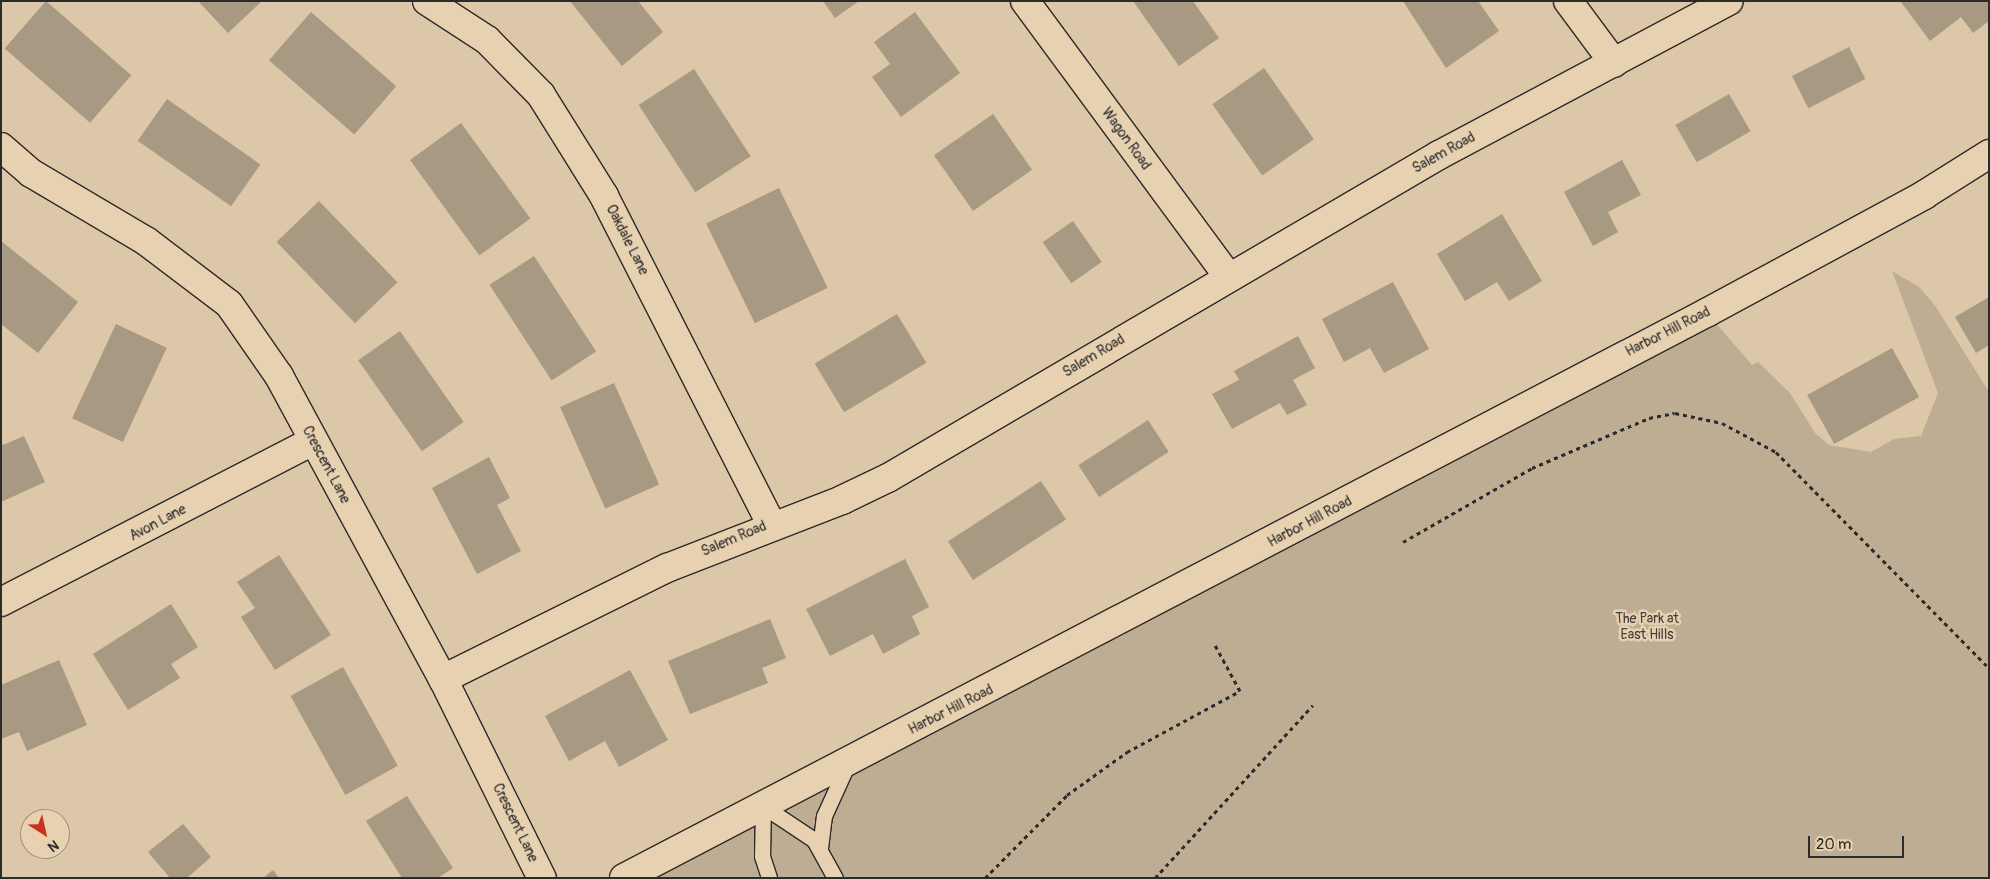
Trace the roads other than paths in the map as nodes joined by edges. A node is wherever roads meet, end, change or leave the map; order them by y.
1 (427, 1) edge
2 (1025, 1) edge
3 (1568, 1) edge
4 (1729, 1) edge
5 (1614, 62) junction
6 (1, 147) edge
7 (1989, 154) edge
8 (1228, 276) junction
9 (313, 441) junction
10 (772, 524) junction
11 (1, 602) edge
12 (444, 679) junction
13 (848, 762) junction
14 (763, 806) junction
15 (820, 848) junction
16 (542, 878) edge
17 (624, 878) edge
18 (768, 878) edge
19 (835, 878) edge

1 - 10 street, Oakdale Lane
2 - 8 street, Wagon Road
3 - 5 street
4 - 5 street, Salem Road
5 - 8 street, Salem Road
6 - 9 street, Crescent Lane
7 - 13 street, Harbor Hill Road
8 - 10 street, Salem Road
9 - 11 street, Avon Lane
9 - 12 street, Crescent Lane
10 - 12 street, Salem Road
12 - 16 street, Crescent Lane
13 - 14 street, Harbor Hill Road
13 - 15 lane
14 - 15 lane
14 - 17 street, Harbor Hill Road
14 - 18 lane
15 - 19 lane

